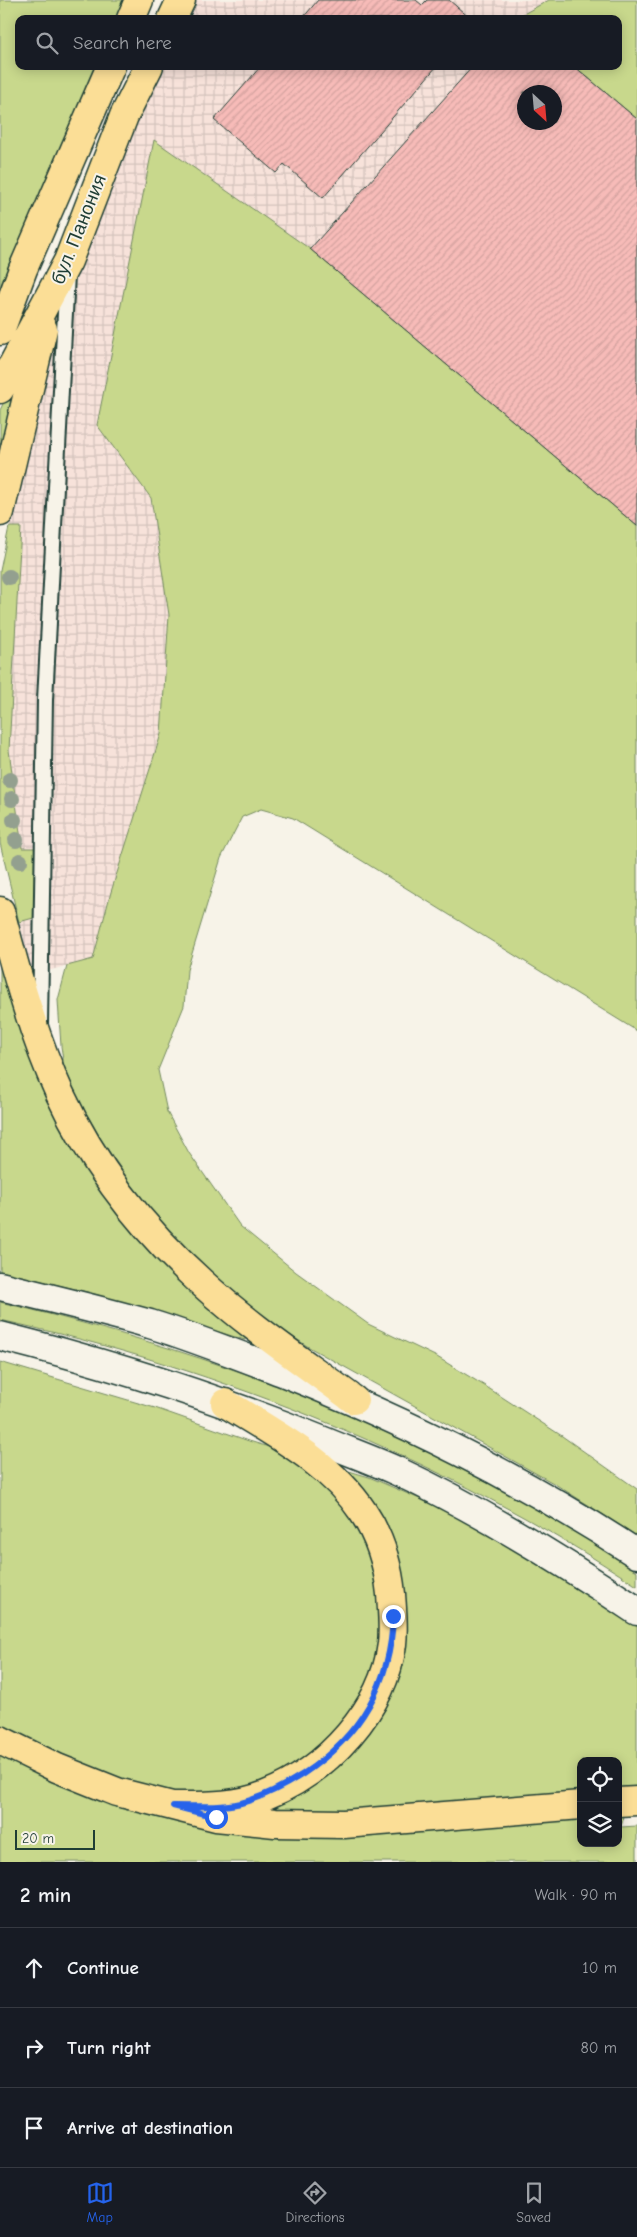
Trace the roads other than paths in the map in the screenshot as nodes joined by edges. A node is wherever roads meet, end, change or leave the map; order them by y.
1 (139, 0) edge
2 (182, 0) edge
3 (133, 15) edge
4 (174, 15) edge
5 (109, 70) edge
6 (146, 70) edge
7 (68, 261) junction
8 (24, 270) junction
9 (51, 296) junction
10 (0, 306) edge
11 (0, 331) edge
12 (0, 389) edge
13 (0, 512) edge
14 (0, 911) edge
15 (40, 1045) junction
16 (0, 1286) edge
17 (0, 1336) edge
18 (354, 1400) junction
19 (225, 1403) junction
20 (637, 1554) edge
21 (637, 1611) edge
22 (0, 1740) edge
23 (622, 1802) edge
24 (637, 1802) edge
25 (173, 1806) junction
26 (577, 1806) edge

1 - 3 main road
2 - 4 main road
5 - 8 main road, бул. Панония
6 - 7 main road, бул. Панония
7 - 9 main road, бул. Панония
7 - 15 lane
8 - 10 main road
8 - 11 main road, бул. Панония
9 - 12 main road, бул. Панония
9 - 13 main road
14 - 15 main road
15 - 18 main road
16 - 18 street
17 - 19 street
18 - 20 street
19 - 21 street
19 - 25 main road
22 - 25 main road
23 - 24 main road
25 - 26 main road

